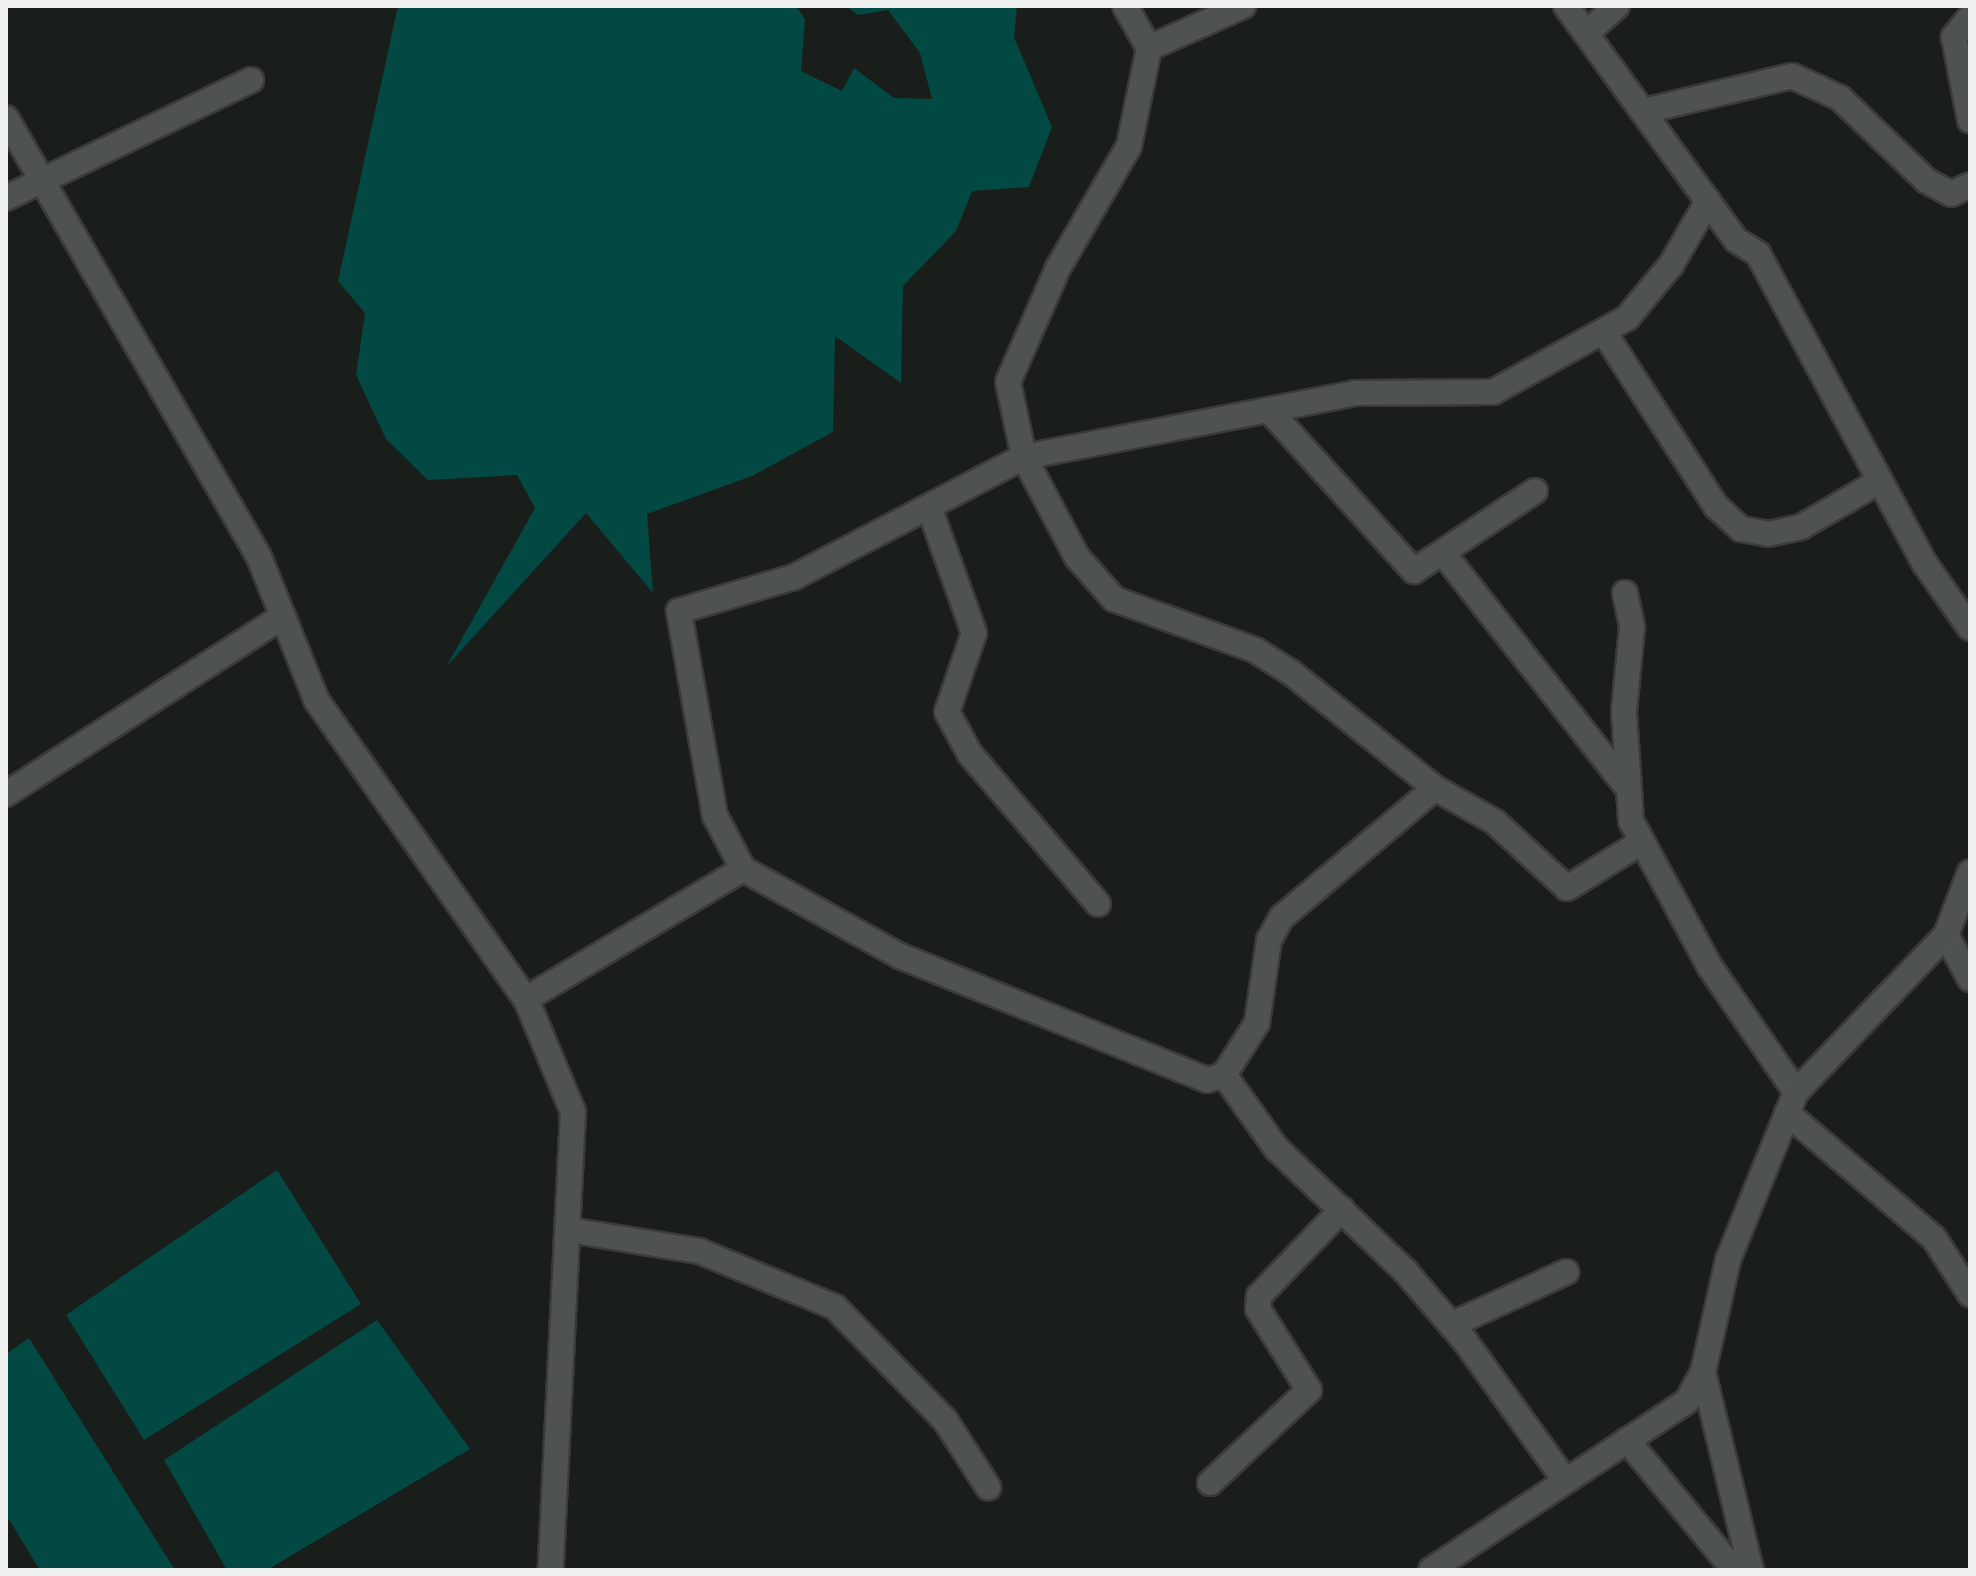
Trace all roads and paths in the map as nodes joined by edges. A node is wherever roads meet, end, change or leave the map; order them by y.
1 (1125, 6) edge
2 (1243, 6) edge
3 (1566, 6) edge
4 (1617, 6) edge
5 (1970, 17) edge
6 (1588, 32) junction
7 (1149, 48) junction
8 (251, 80) dead end
9 (1644, 111) junction
10 (6, 118) edge
11 (1970, 120) edge
12 (42, 181) junction
13 (1970, 185) edge
14 (6, 198) edge
15 (1708, 201) junction
16 (1605, 334) junction
17 (1269, 410) junction
18 (1024, 457) junction
19 (1880, 481) junction
20 (1535, 491) dead end
21 (929, 507) junction
22 (1443, 553) junction
23 (1625, 593) dead end
24 (283, 616) junction
25 (1970, 628) edge
26 (1625, 784) junction
27 (1435, 788) junction
28 (6, 794) edge
29 (1640, 843) junction
30 (743, 869) junction
31 (1970, 872) edge
32 (1098, 904) dead end
33 (1946, 935) junction
34 (1970, 979) edge
35 (526, 999) junction
36 (1224, 1075) junction
37 (1792, 1102) junction
38 (1342, 1209) junction
39 (569, 1230) junction
40 (1566, 1272) dead end
41 (1970, 1294) edge
42 (1451, 1325) junction
43 (1703, 1372) junction
44 (1627, 1440) junction
45 (1564, 1479) junction
46 (1210, 1483) dead end
47 (988, 1487) dead end
48 (551, 1570) edge
49 (1431, 1570) edge
50 (1734, 1570) edge
51 (1751, 1570) edge

1 - 7 street
2 - 7 street
3 - 6 street
4 - 6 street
5 - 11 street
6 - 9 street
7 - 18 street
8 - 12 street
9 - 13 street
9 - 15 street
10 - 12 street
12 - 14 street
12 - 24 street
15 - 16 street
15 - 19 street
16 - 17 street
16 - 19 street
17 - 18 street
17 - 22 street
18 - 21 street
18 - 27 street
19 - 25 street
20 - 22 street
21 - 30 street
21 - 32 street
22 - 26 street
23 - 26 street
24 - 28 street
24 - 35 street
26 - 29 street
27 - 29 street
27 - 36 street
29 - 37 street
30 - 35 street
30 - 36 street
31 - 33 street
33 - 34 street
33 - 37 street
35 - 39 street
36 - 38 street
37 - 41 street
37 - 43 street
38 - 42 street
38 - 46 street
39 - 47 street
39 - 48 street
40 - 42 street
42 - 45 street
43 - 44 street
43 - 51 street
44 - 45 street
44 - 50 street
45 - 49 street

